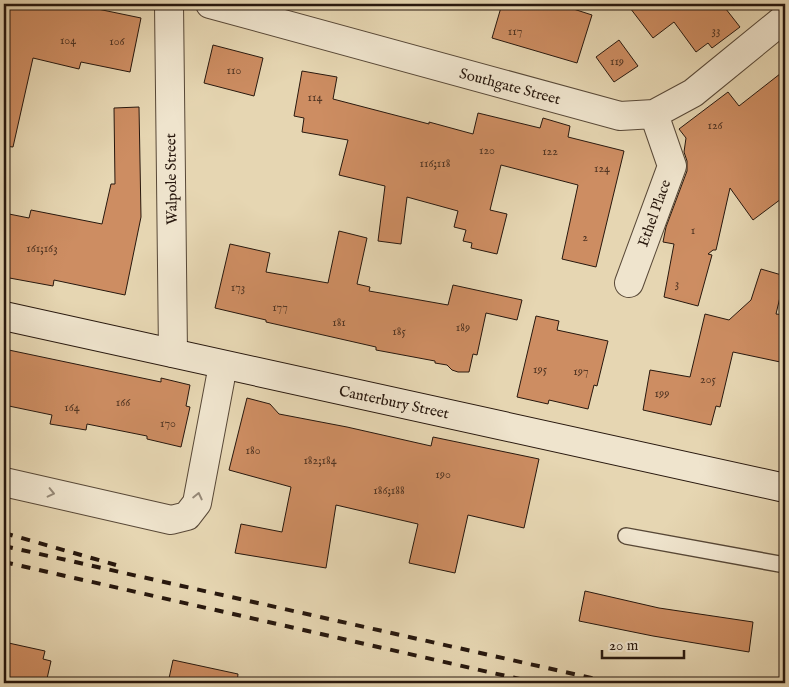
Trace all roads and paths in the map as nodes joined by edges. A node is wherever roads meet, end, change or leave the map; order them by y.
1 (169, 4) edge
2 (210, 4) edge
3 (775, 4) edge
4 (785, 18) edge
5 (654, 114) junction
6 (629, 283) dead end
7 (4, 316) edge
8 (173, 353) junction
9 (223, 365) junction
10 (4, 482) edge
11 (785, 488) edge
12 (626, 536) dead end
13 (785, 565) edge

1 - 8 street, Walpole Street
2 - 5 street, Southgate Street
3 - 4 street
4 - 5 street, Southgate Street
5 - 6 street, Ethel Place
7 - 8 street, Canterbury Street
8 - 9 street, Canterbury Street
10 -> 9 street
9 - 11 street, Canterbury Street
12 - 13 lane

